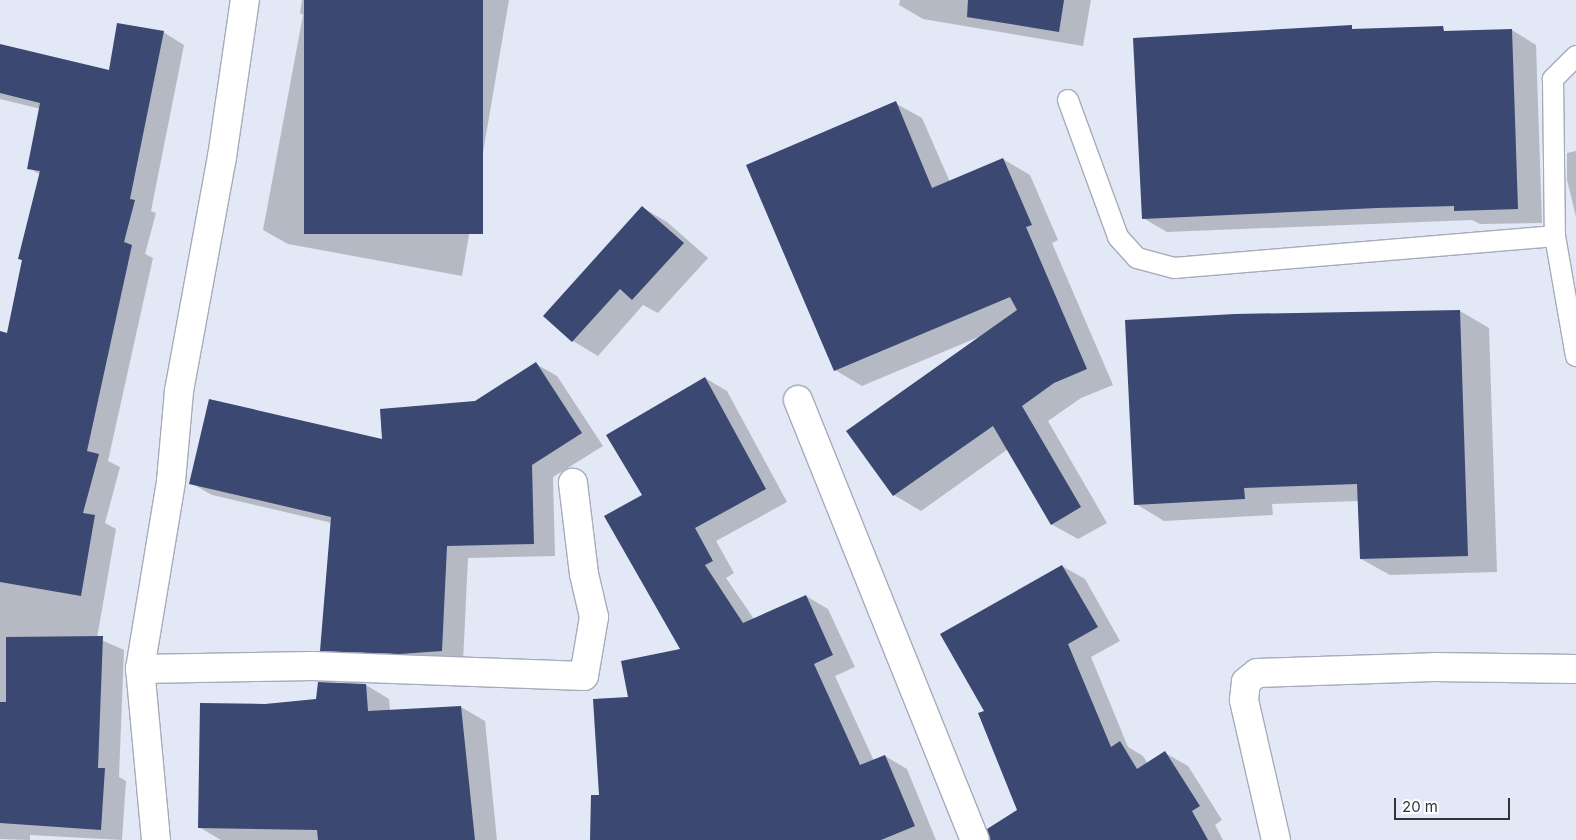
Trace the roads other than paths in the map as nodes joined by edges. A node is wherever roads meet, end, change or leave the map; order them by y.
1 (245, 0) edge
2 (1576, 56) edge
3 (1068, 100) dead end
4 (1555, 236) junction
5 (1576, 356) edge
6 (798, 400) dead end
7 (573, 483) dead end
8 (1576, 668) edge
9 (140, 669) junction
10 (156, 840) edge
11 (975, 840) edge
12 (1276, 840) edge

1 - 9 street
2 - 4 lane
3 - 4 lane
4 - 5 lane
6 - 11 street
7 - 9 street
8 - 12 street
9 - 10 street

